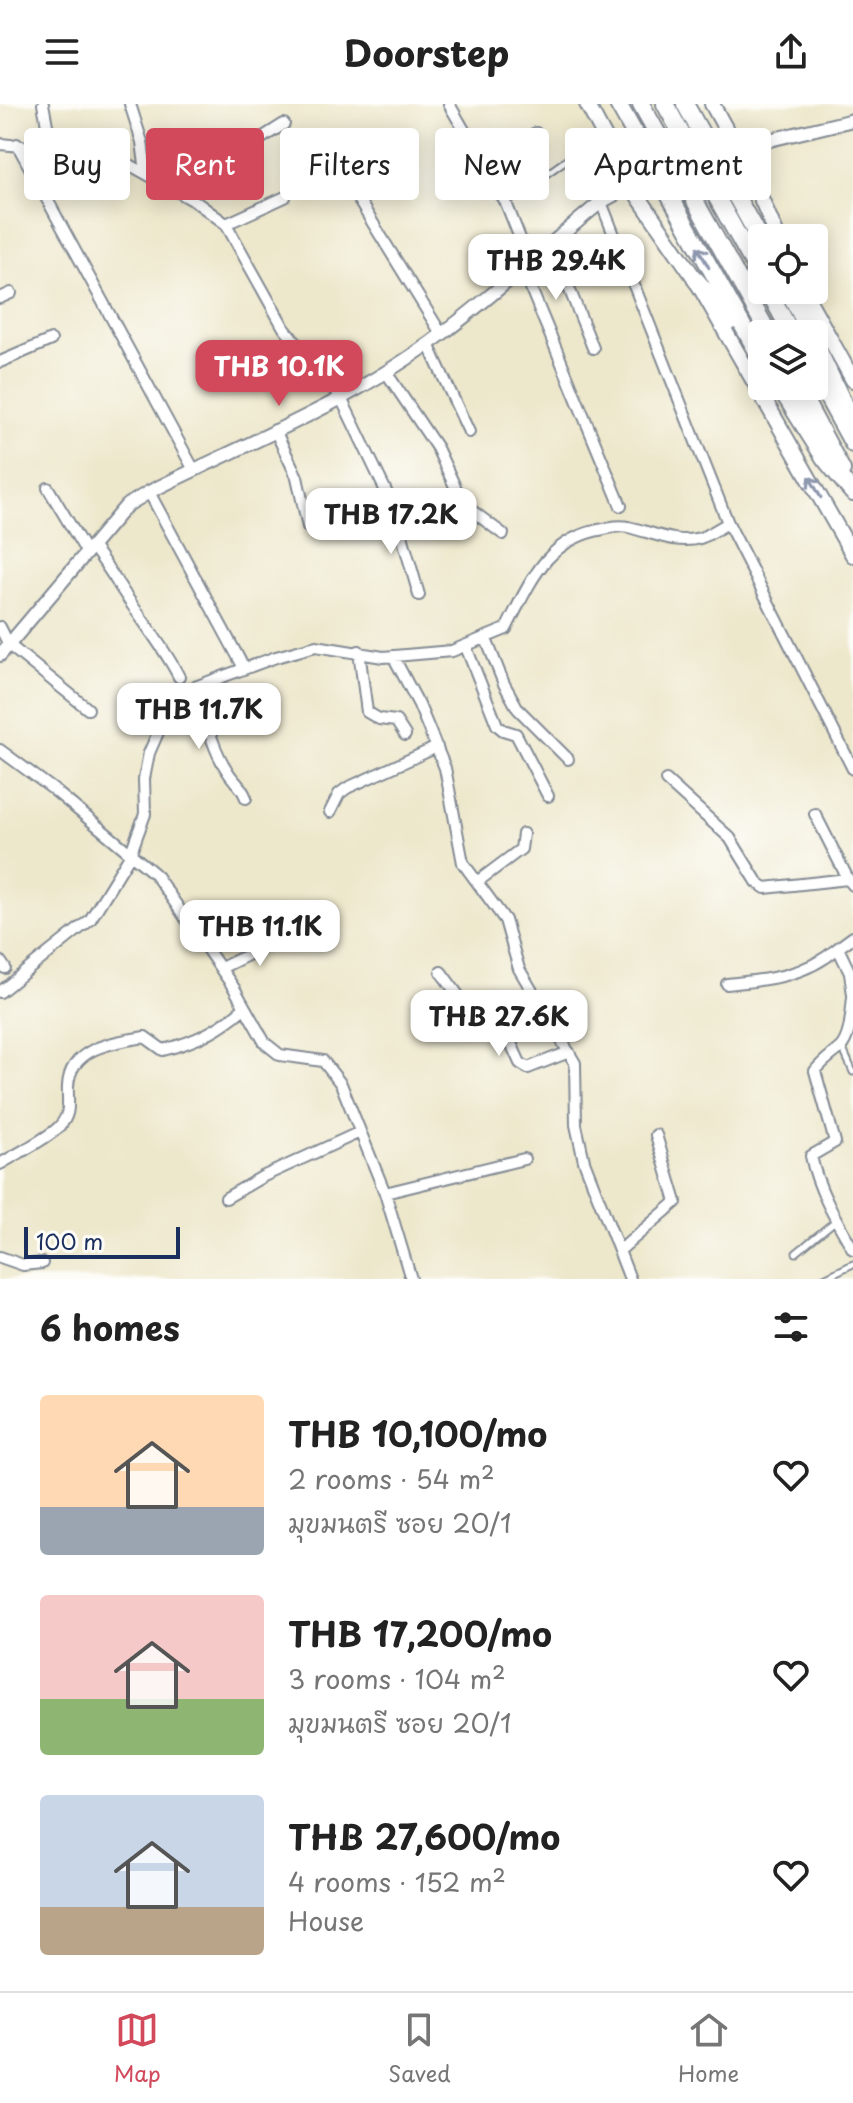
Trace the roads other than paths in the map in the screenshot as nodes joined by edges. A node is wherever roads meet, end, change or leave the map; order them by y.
1 (43, 104) edge
2 (130, 104) edge
3 (449, 104) edge
4 (587, 104) edge
5 (618, 104) edge
6 (641, 104) edge
7 (665, 104) edge
8 (685, 104) edge
9 (712, 104) edge
10 (853, 120) edge
11 (284, 124) dead end
12 (48, 128) edge
13 (462, 128) edge
14 (599, 128) edge
15 (725, 128) edge
16 (264, 137) edge
17 (771, 140) edge
18 (0, 144) edge
19 (17, 144) junction
20 (24, 145) edge
21 (565, 161) edge
22 (130, 166) edge
23 (146, 172) joint
24 (280, 199) edge
25 (191, 200) edge
26 (359, 200) edge
27 (504, 200) edge
28 (605, 200) edge
29 (641, 200) edge
30 (760, 200) edge
31 (601, 202) junction
32 (506, 203) junction
33 (226, 224) junction
34 (764, 224) edge
35 (769, 224) edge
36 (551, 243) junction
37 (748, 254) edge
38 (525, 264) junction
39 (696, 280) junction
40 (11, 293) dead end
41 (0, 298) edge
42 (811, 304) edge
43 (761, 320) edge
44 (442, 335) junction
45 (748, 335) edge
46 (51, 340) dead end
47 (748, 342) edge
48 (428, 344) junction
49 (593, 348) dead end
50 (0, 362) edge
51 (828, 371) edge
52 (386, 372) junction
53 (853, 380) edge
54 (341, 398) junction
55 (828, 398) edge
56 (788, 400) edge
57 (805, 400) edge
58 (853, 424) edge
59 (275, 430) junction
60 (469, 432) dead end
61 (853, 444) edge
62 (194, 470) junction
63 (48, 488) dead end
64 (149, 492) junction
65 (853, 493) edge
66 (621, 506) dead end
67 (728, 523) junction
68 (308, 527) dead end
69 (503, 534) dead end
70 (90, 549) junction
71 (853, 555) edge
72 (419, 595) dead end
73 (0, 627) edge
74 (486, 639) junction
75 (9, 645) junction
76 (466, 647) junction
77 (359, 651) junction
78 (0, 655) edge
79 (393, 656) junction
80 (244, 668) junction
81 (179, 677) dead end
82 (197, 687) junction
83 (88, 709) dead end
84 (405, 735) dead end
85 (437, 747) junction
86 (0, 750) edge
87 (568, 759) dead end
88 (853, 769) edge
89 (666, 780) dead end
90 (548, 796) dead end
91 (246, 798) dead end
92 (330, 812) dead end
93 (815, 814) dead end
94 (523, 834) dead end
95 (130, 855) junction
96 (477, 882) junction
97 (850, 882) edge
98 (284, 937) dead end
99 (853, 937) edge
100 (838, 948) junction
101 (221, 968) junction
102 (441, 972) dead end
103 (727, 984) dead end
104 (0, 992) edge
105 (853, 996) edge
106 (537, 999) junction
107 (244, 1008) junction
108 (504, 1028) junction
109 (842, 1046) junction
110 (569, 1052) junction
111 (853, 1072) edge
112 (360, 1132) junction
113 (656, 1135) dead end
114 (524, 1159) dead end
115 (0, 1164) edge
116 (385, 1193) junction
117 (226, 1198) dead end
118 (836, 1220) junction
119 (853, 1249) edge
120 (619, 1251) junction
121 (796, 1253) dead end
122 (0, 1257) edge
123 (42, 1263) dead end
124 (853, 1264) edge
125 (411, 1279) edge
126 (630, 1279) edge
127 (822, 1279) edge

1 - 12 street
2 - 23 street
3 - 13 street
4 - 14 main road
45 -> 5 highway
6 - 43 highway
7 - 37 highway
8 - 34 highway
9 - 15 main road
10 - 17 street
11 - 16 street
18 - 19 street
19 - 20 street
19 - 62 street
21 - 32 lane
22 - 23 street
24 - 33 street
25 - 33 street
26 - 44 street
27 - 32 street
28 - 31 street
29 - 39 main road
30 - 35 main road
31 - 36 street
31 - 67 street
32 - 38 street
33 - 54 street
36 - 38 street
36 - 49 street
38 - 44 street
38 - 66 street
39 - 47 highway
71 -> 39 main road
40 - 41 street
42 - 53 main road
44 - 48 street
46 - 50 street
48 - 52 street
48 - 60 street
51 - 58 highway
52 - 54 street
52 - 69 street
54 - 59 street
54 - 72 street
55 - 61 highway
56 - 65 highway
57 - 65 highway
59 - 62 street
59 - 68 street
62 - 64 street
63 - 70 street
64 - 70 street
64 - 80 street
67 - 74 street
67 - 88 street
70 - 75 street
70 - 81 street
73 - 75 street
74 - 76 street
74 - 87 street
75 - 78 street
75 - 83 street
76 - 79 street
76 - 90 street
77 - 79 street
77 - 80 street
77 - 84 street
79 - 85 street
80 - 82 street
82 - 91 street
82 - 95 street
85 - 92 street
85 - 96 street
86 - 95 street
89 - 97 street
93 - 97 street
94 - 96 street
95 - 101 street
95 - 104 street
96 - 106 street
98 - 101 street
99 - 100 street
100 - 103 street
100 - 105 street
101 - 107 street
102 - 108 street
105 - 109 street
106 - 108 street
106 - 110 street
107 - 112 street
107 - 115 street
108 - 110 street
109 - 111 lane
109 - 118 street
110 - 120 street
112 - 116 street
112 - 117 street
113 - 120 street
114 - 116 street
116 - 125 street
118 - 119 street
118 - 121 lane
120 - 126 street
122 - 123 street
124 - 127 lane

